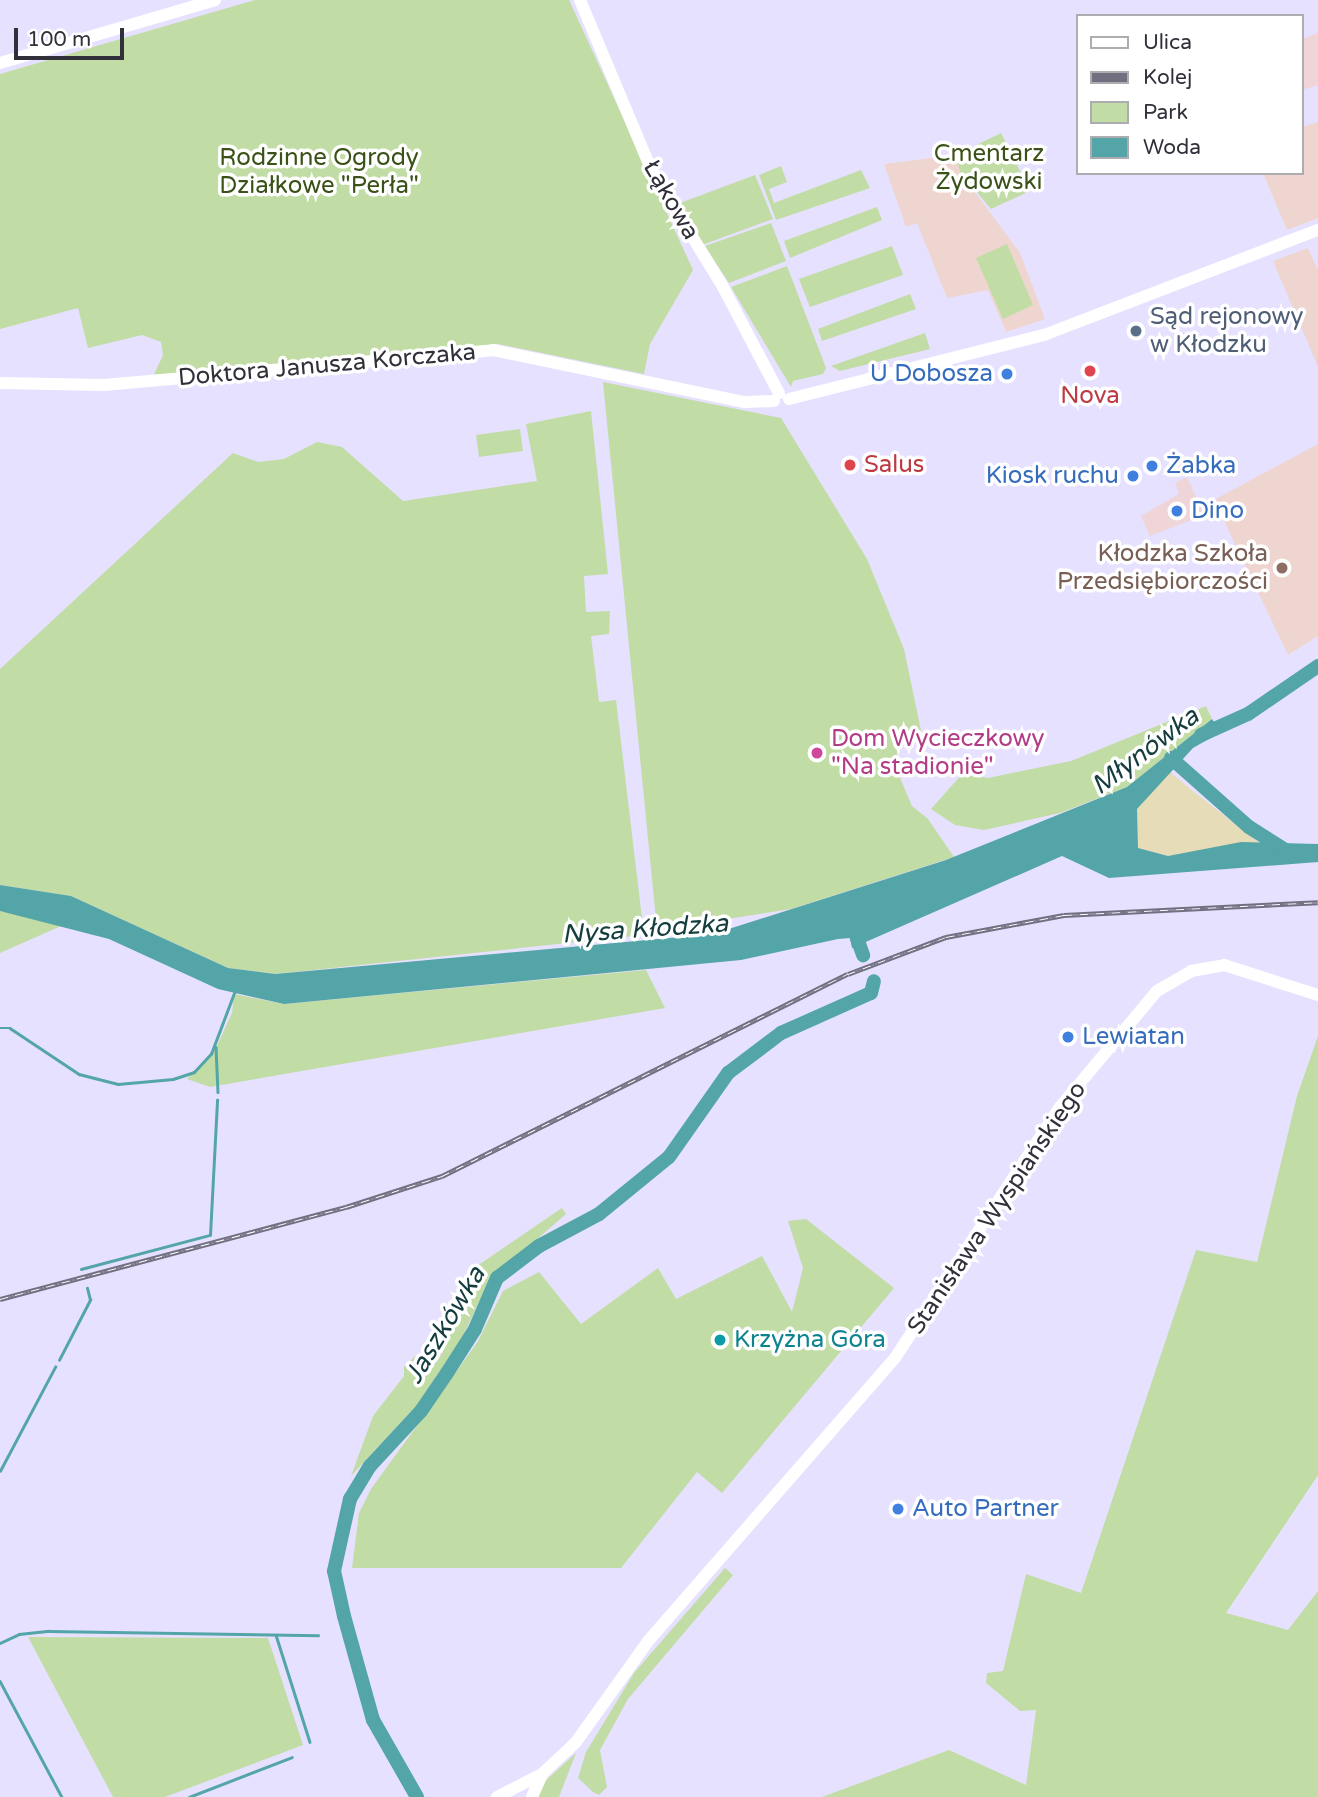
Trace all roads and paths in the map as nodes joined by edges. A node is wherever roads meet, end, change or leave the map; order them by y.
1 (215, 0) edge
2 (580, 0) edge
3 (0, 62) edge
4 (1318, 230) edge
5 (0, 383) edge
6 (781, 398) junction
7 (1318, 995) edge
8 (542, 1774) junction
9 (519, 1794) edge
10 (497, 1797) edge
11 (532, 1797) edge

1 - 3 street
2 - 6 street, Łąkowa
4 - 6 street, Doktora Janusza Korczaka
5 - 6 street, Doktora Janusza Korczaka
7 - 8 street, Stanisława Wyspiańskiego
8 - 9 street, Stanisława Wyspiańskiego
8 - 11 street
9 - 10 street, Stanisława Wyspiańskiego

